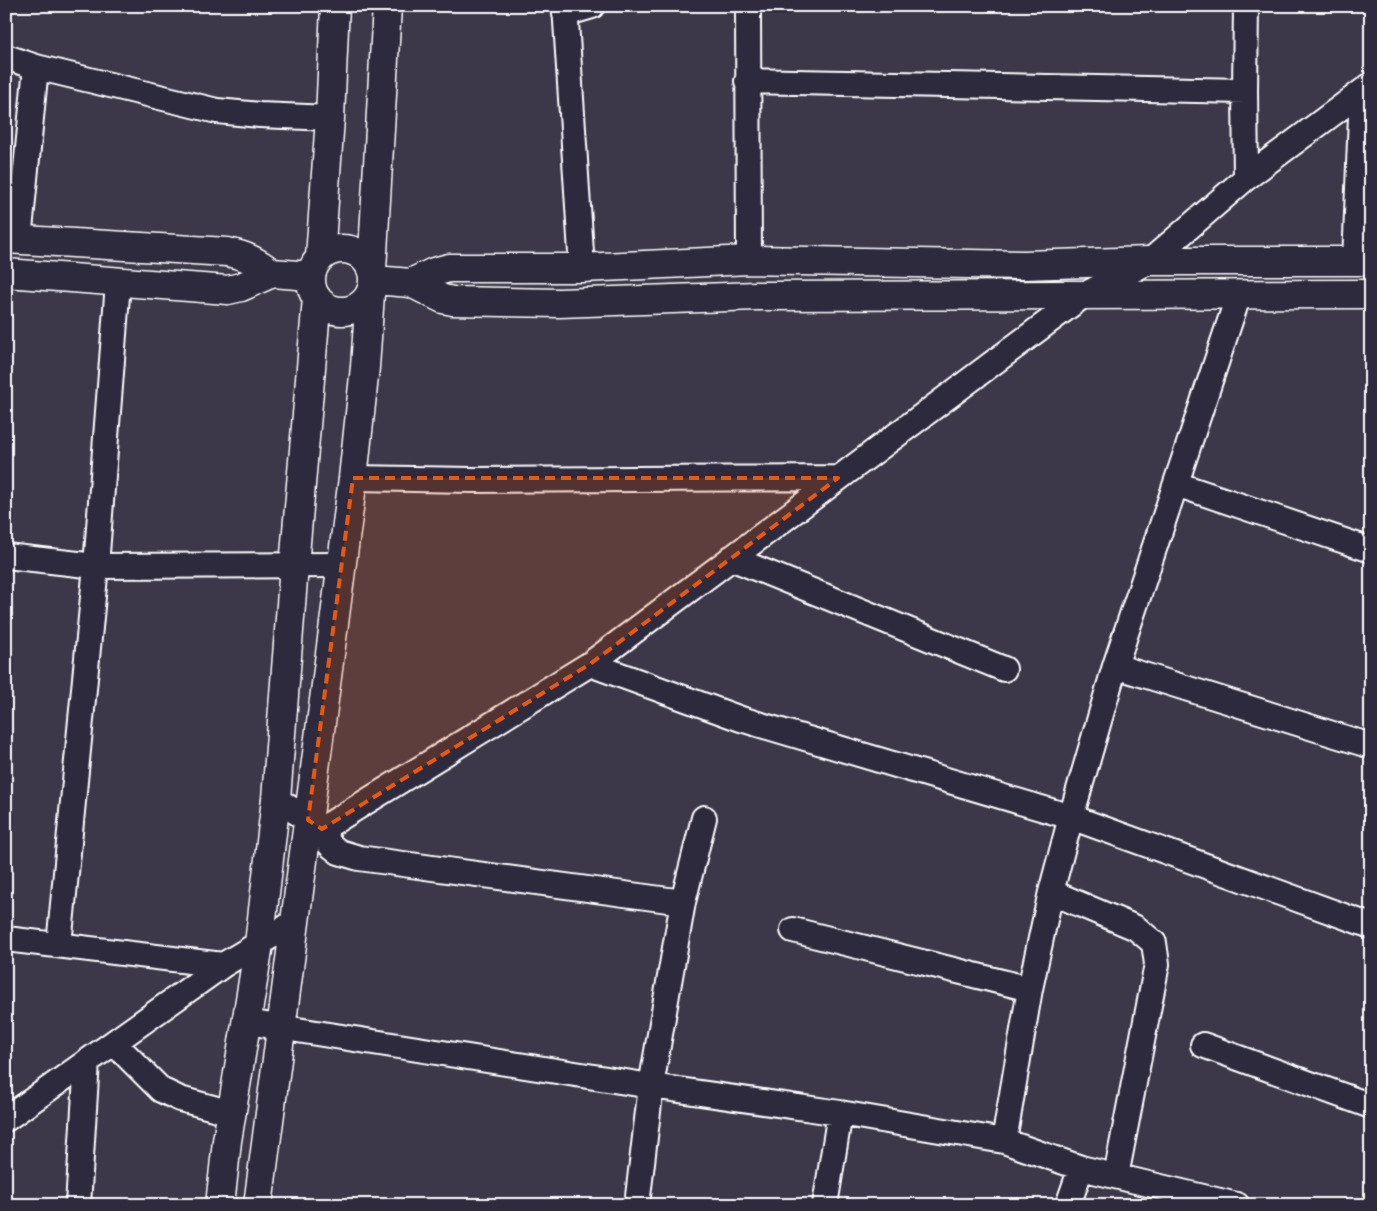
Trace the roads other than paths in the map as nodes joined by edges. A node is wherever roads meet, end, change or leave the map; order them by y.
1 (335, 6) edge
2 (386, 6) edge
3 (592, 6) edge
4 (748, 6) edge
5 (1246, 6) edge
6 (565, 10) edge
7 (6, 57) edge
8 (36, 67) junction
9 (747, 81) junction
10 (1366, 89) edge
11 (1245, 91) junction
12 (330, 118) junction
13 (1246, 178) junction
14 (13, 240) edge
15 (749, 260) junction
16 (1150, 261) junction
17 (1363, 261) edge
18 (582, 268) junction
19 (6, 273) edge
20 (272, 273) junction
21 (316, 277) junction
22 (372, 281) junction
23 (118, 283) junction
24 (411, 283) junction
25 (1239, 294) junction
26 (1371, 294) edge
27 (1084, 295) junction
28 (353, 478) junction
29 (838, 478) junction
30 (1176, 484) junction
31 (1371, 550) edge
32 (6, 556) edge
33 (731, 558) junction
34 (341, 565) junction
35 (96, 566) junction
36 (294, 566) junction
37 (590, 664) junction
38 (1115, 666) junction
39 (1004, 669) dead end
40 (1371, 746) edge
41 (276, 799) junction
42 (704, 818) dead end
43 (1070, 818) junction
44 (315, 825) junction
45 (1051, 892) junction
46 (683, 902) junction
47 (295, 922) junction
48 (1371, 926) edge
49 (794, 930) dead end
50 (6, 939) edge
51 (259, 944) junction
52 (59, 945) junction
53 (223, 965) junction
54 (1030, 989) junction
55 (247, 1022) junction
56 (281, 1027) junction
57 (114, 1043) junction
58 (1203, 1045) dead end
59 (87, 1062) junction
60 (651, 1086) junction
61 (1371, 1106) edge
62 (232, 1113) junction
63 (840, 1113) junction
64 (6, 1119) edge
65 (1004, 1141) junction
66 (1081, 1168) junction
67 (1116, 1176) junction
68 (78, 1205) edge
69 (220, 1205) edge
70 (258, 1205) edge
71 (637, 1205) edge
72 (825, 1205) edge
73 (1068, 1205) edge
74 (1237, 1205) edge

1 - 12 street
2 - 22 street
3 - 6 street
4 - 9 street
5 - 11 street
6 - 18 street
7 - 8 street
8 - 12 street
8 - 14 street
9 - 11 street
9 - 15 street
10 - 13 street
10 - 17 street
11 - 13 street
12 - 21 street
13 - 16 street
14 - 20 street
15 - 16 street
15 - 18 street
16 - 17 street
16 - 27 street
18 - 24 street
19 - 23 street
20 - 21 street
20 - 23 street
21 - 22 street
21 - 22 street
21 - 36 street
22 - 24 street
22 - 28 street
23 - 35 street
24 - 27 street
25 - 26 street
25 - 27 street
25 - 30 street
27 - 29 street
28 - 29 street
28 - 34 street
29 - 33 street
30 - 31 street
30 - 38 street
32 - 35 street
33 - 37 street
33 - 39 street
34 - 36 street
34 - 44 street
35 - 36 street
35 - 52 street
36 - 41 street
37 - 43 street
37 - 44 street
38 - 40 street
38 - 43 street
41 - 44 street
41 - 51 street
42 - 46 street
43 - 45 street
43 - 48 street
44 - 46 street
44 - 47 street
45 - 54 street
45 - 67 street
46 - 60 street
47 - 51 street
47 - 56 street
49 - 54 street
50 - 52 street
51 - 53 street
51 - 55 street
52 - 53 street
53 - 57 street
54 - 65 street
55 - 56 street
55 - 62 street
56 - 60 street
56 - 70 street
57 - 59 street
57 - 62 street
58 - 61 street
59 - 64 street
59 - 68 street
60 - 63 street
60 - 71 street
62 - 69 street
63 - 65 street
63 - 72 street
65 - 66 street
66 - 67 street
66 - 73 street
67 - 74 street

